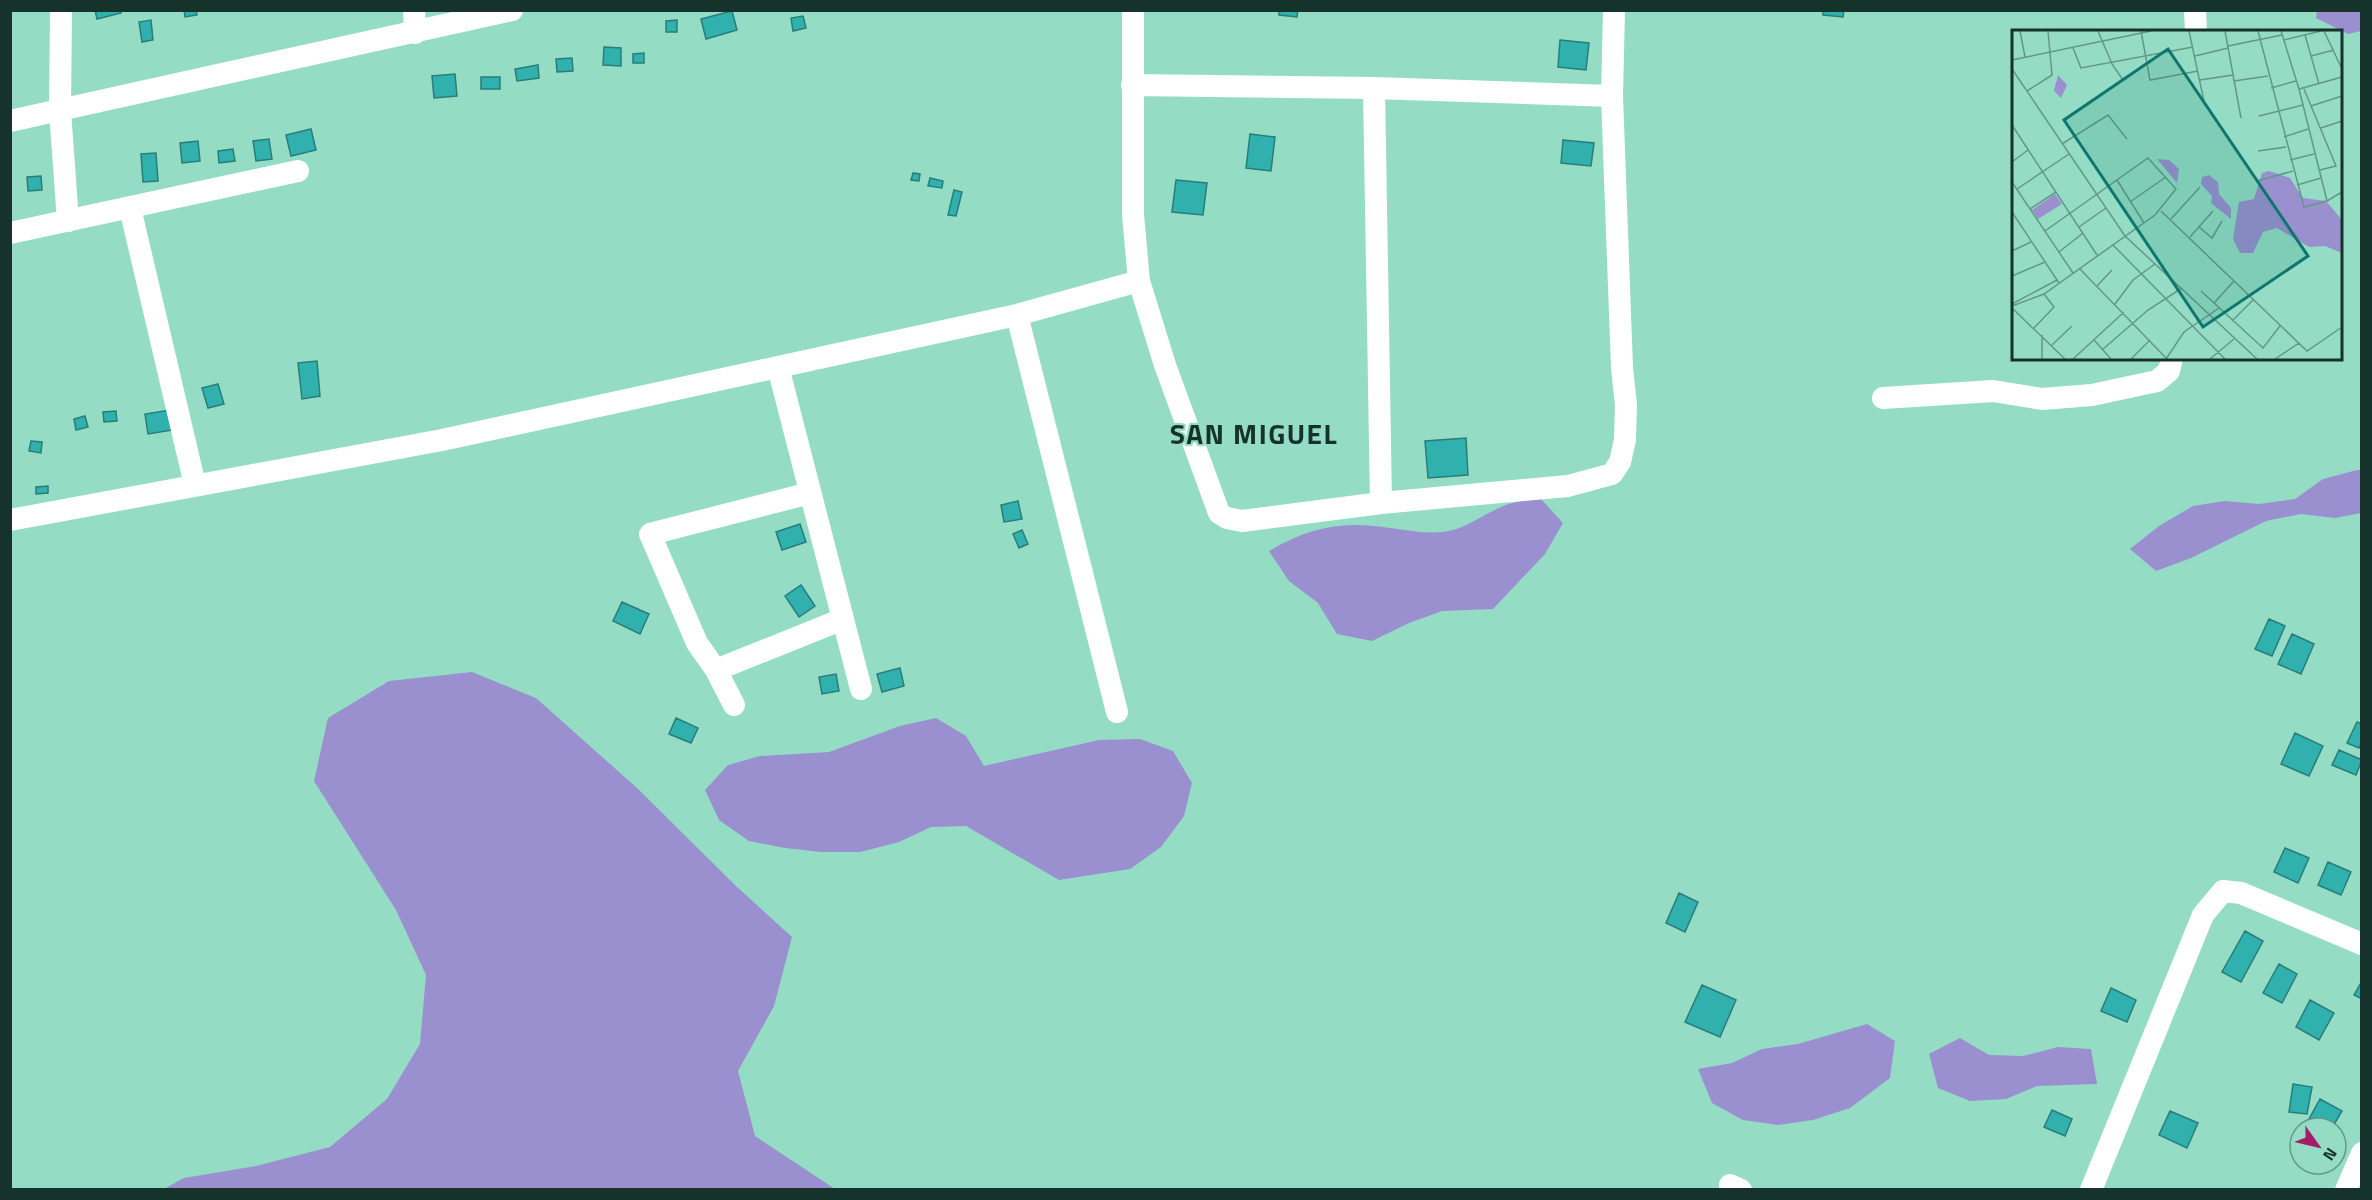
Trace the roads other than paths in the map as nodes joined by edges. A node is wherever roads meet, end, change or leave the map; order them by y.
1 (61, 10) edge
2 (512, 10) edge
3 (1133, 10) edge
4 (1614, 10) edge
5 (2194, 10) edge
6 (415, 22) edge
7 (2196, 30) edge
8 (1132, 85) junction
9 (1374, 88) junction
10 (1612, 96) junction
11 (60, 111) junction
12 (10, 121) edge
13 (298, 171) dead end
14 (130, 208) junction
15 (68, 221) junction
16 (10, 233) edge
17 (1139, 281) junction
18 (1017, 315) junction
19 (2172, 360) edge
20 (778, 367) junction
21 (1883, 398) dead end
22 (195, 485) junction
23 (810, 493) junction
24 (1381, 503) junction
25 (10, 520) edge
26 (843, 619) junction
27 (716, 670) junction
28 (861, 689) dead end
29 (734, 705) dead end
30 (1117, 712) dead end
31 (2361, 944) edge
32 (2361, 1153) edge
33 (2091, 1190) edge
34 (2346, 1190) edge

1 - 11 street
2 - 6 street
3 - 8 street
4 - 10 street
5 - 7 street
6 - 11 street
8 - 9 street
8 - 17 street
9 - 10 street
9 - 24 street
10 - 24 street
11 - 12 street
11 - 15 street
13 - 14 street
14 - 15 street
14 - 22 street
15 - 16 street
17 - 18 street
17 - 24 street
18 - 20 street
18 - 30 street
19 - 21 street
20 - 22 street
20 - 23 street
22 - 25 street
23 - 26 street
23 - 27 street
26 - 27 street
26 - 28 street
27 - 29 street
31 - 33 street
32 - 34 street

